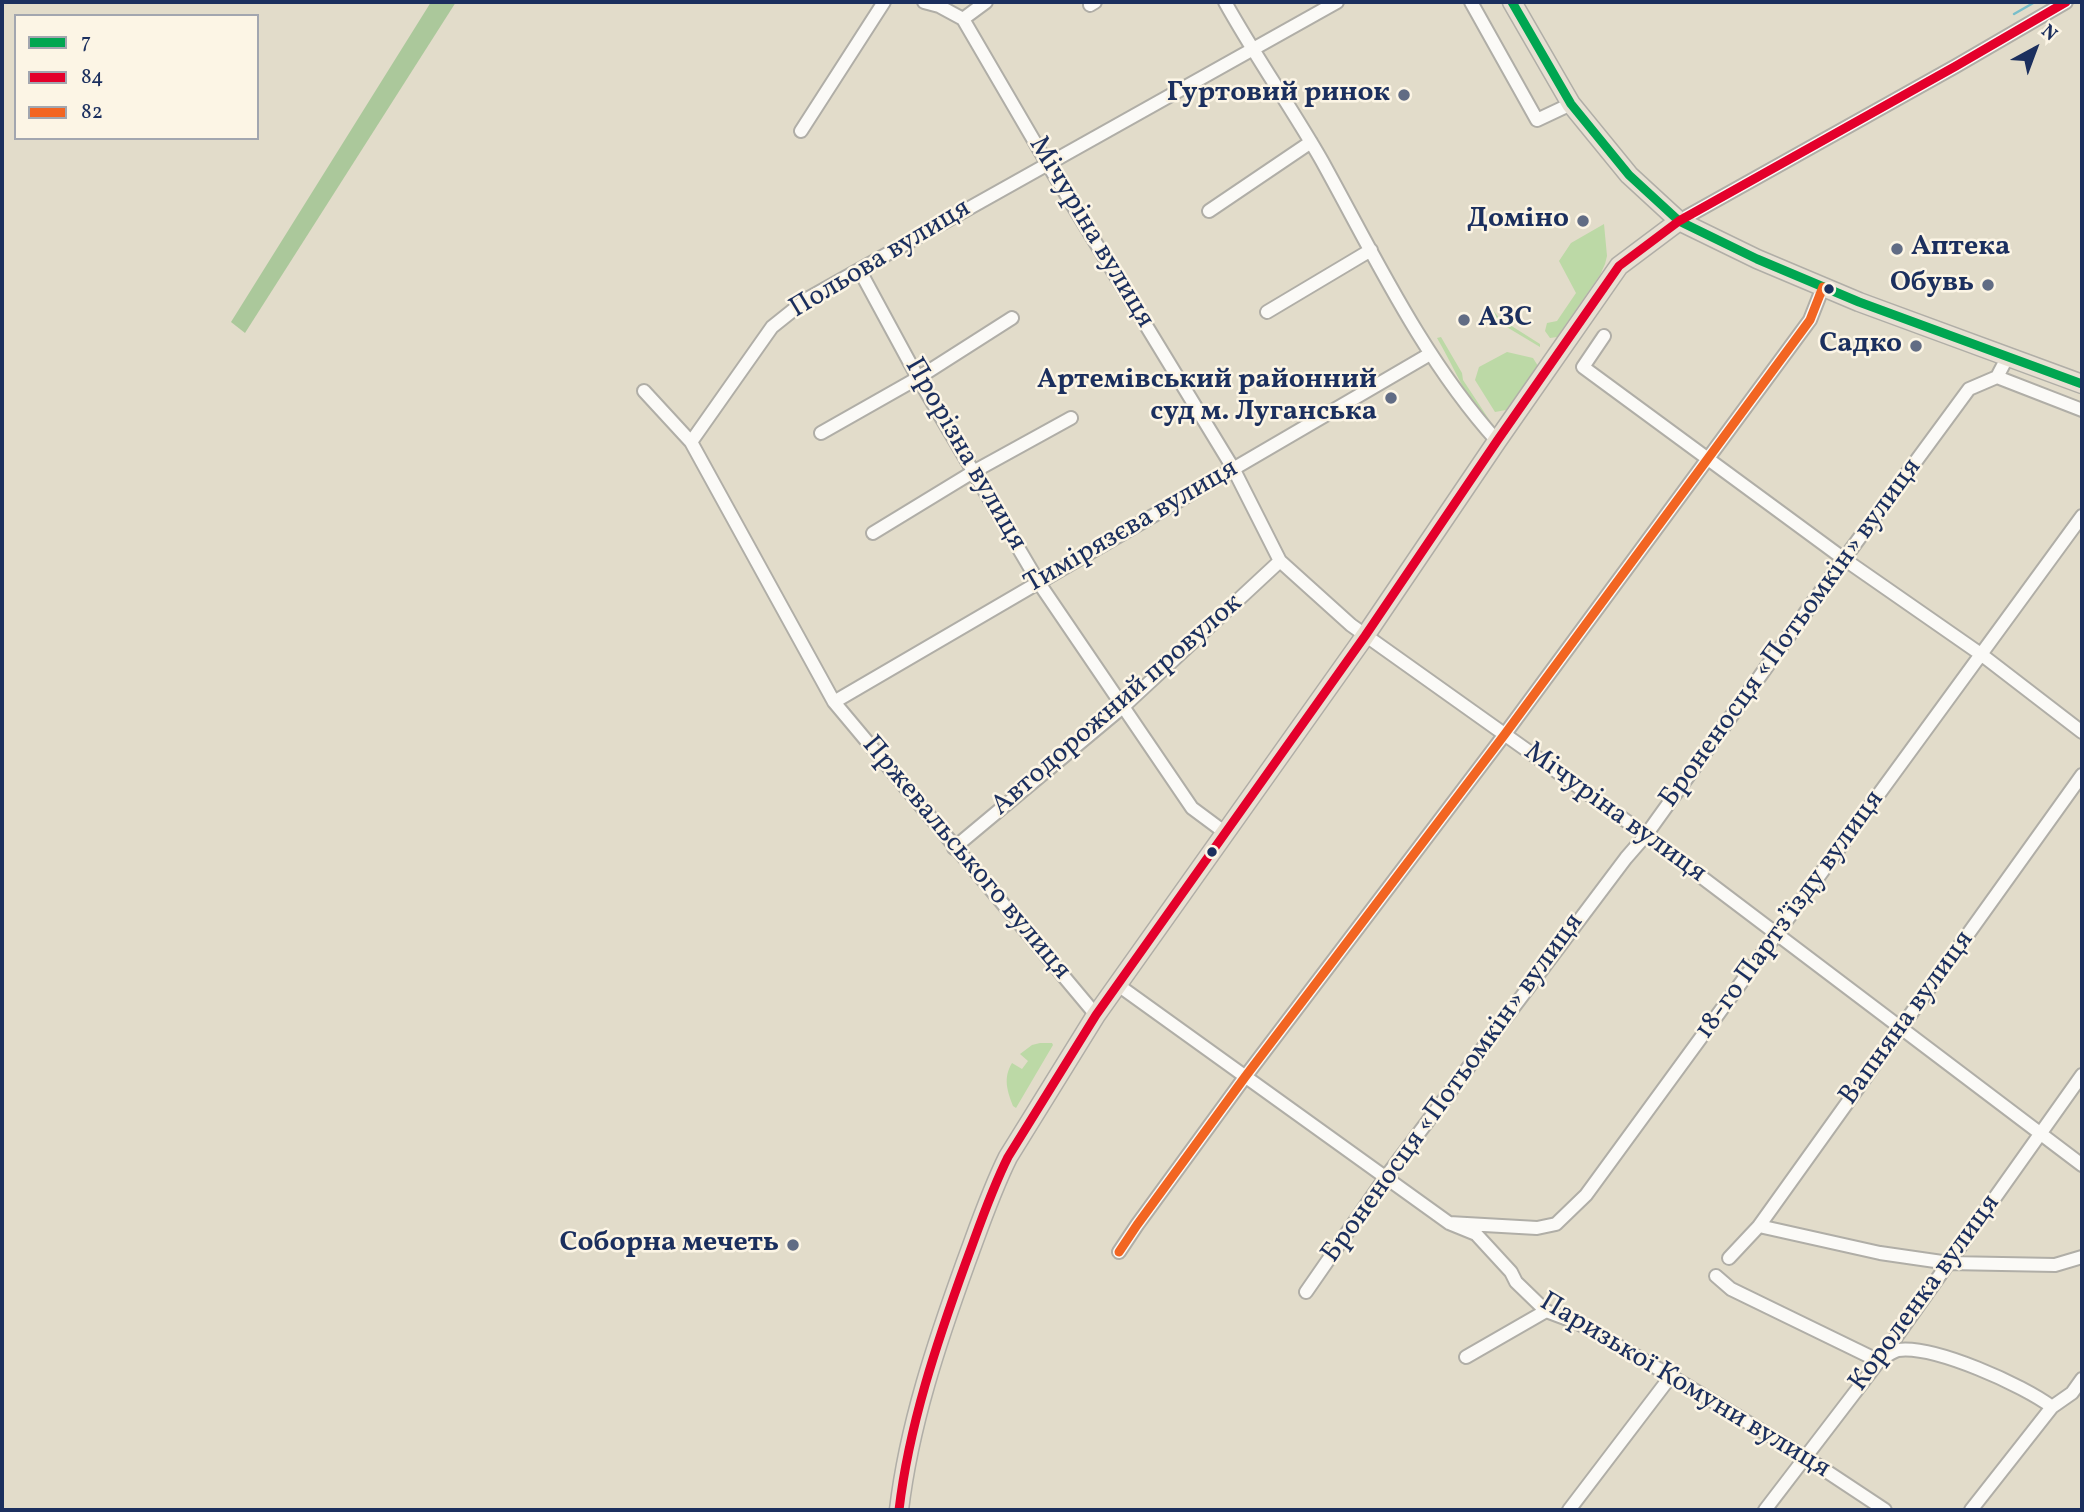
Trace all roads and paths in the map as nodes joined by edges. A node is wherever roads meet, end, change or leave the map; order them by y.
1 (884, 2) edge
2 (924, 2) edge
3 (985, 2) edge
4 (1225, 2) edge
5 (1337, 2) edge
6 (1471, 2) edge
7 (1512, 2) edge
8 (2066, 2) edge
9 (963, 19) junction
10 (1251, 48) junction
11 (1571, 104) junction
12 (801, 131) dead end
13 (1311, 142) junction
14 (1047, 163) junction
15 (1209, 211) dead end
16 (1679, 221) junction
17 (1371, 250) junction
18 (860, 271) junction
19 (1823, 287) junction
20 (1267, 312) dead end
21 (1012, 318) dead end
22 (1604, 336) dead end
23 (1430, 354) junction
24 (2008, 356) junction
25 (918, 377) junction
26 (1997, 377) junction
27 (2082, 384) edge
28 (644, 391) dead end
29 (2082, 410) edge
30 (1072, 418) dead end
31 (821, 433) dead end
32 (1497, 441) junction
33 (691, 442) junction
34 (1707, 458) junction
35 (1233, 468) junction
36 (973, 472) junction
37 (2082, 516) edge
38 (873, 533) dead end
39 (1844, 559) junction
40 (1280, 561) junction
41 (1039, 583) junction
42 (1365, 636) junction
43 (1982, 654) junction
44 (834, 702) junction
45 (1124, 706) junction
46 (2082, 732) edge
47 (1505, 734) junction
48 (2082, 775) edge
49 (1227, 834) junction
50 (1646, 835) junction
51 (954, 848) junction
52 (1778, 935) junction
53 (1118, 985) junction
54 (1096, 1015) junction
55 (1902, 1028) junction
56 (2082, 1075) edge
57 (1245, 1077) junction
58 (2040, 1135) junction
59 (2082, 1165) edge
60 (1385, 1178) junction
61 (1449, 1223) junction
62 (1759, 1226) junction
63 (1119, 1252) dead end
64 (2082, 1257) edge
65 (1728, 1258) dead end
66 (1949, 1263) junction
67 (1716, 1276) dead end
68 (1306, 1292) dead end
69 (1546, 1311) junction
70 (1466, 1357) dead end
71 (1880, 1361) junction
72 (1671, 1376) junction
73 (2082, 1379) edge
74 (2052, 1407) junction
75 (1805, 1457) junction
76 (899, 1510) edge
77 (1569, 1510) edge
78 (1765, 1510) edge
79 (1885, 1510) edge
80 (1971, 1510) edge

1 - 12 street
2 - 9 street
3 - 9 street
4 - 10 street
5 - 10 street, Польова вулиця
6 - 11 street
7 - 11 main road
8 - 16 street
9 - 14 street, Мічуріна вулиця
10 - 13 street
10 - 14 street, Польова вулиця
11 - 16 main road
13 - 15 street
13 - 17 street
14 - 18 street, Польова вулиця
14 - 35 street, Мічуріна вулиця
16 - 19 main road
16 - 32 main road
17 - 20 street
17 - 23 street
18 - 25 street, Прорізна вулиця
18 - 33 street, Польова вулиця
19 - 24 main road
19 - 34 street
21 - 25 street
22 - 34 street
23 - 32 street
23 - 35 street, Тимірязєва вулиця
24 - 26 street
24 - 27 main road
25 - 31 street
25 - 36 street, Прорізна вулиця
26 - 29 street
26 - 39 street, Броненосця «Потьомкін» вулиця
28 - 33 street
30 - 36 street
32 - 42 main road
33 - 44 street
34 - 39 street
34 - 47 street
35 - 40 street, Мічуріна вулиця
35 - 41 street, Тимірязєва вулиця
36 - 38 street
36 - 41 street, Прорізна вулиця
37 - 43 street, 18-го Партз’їзду вулиця
39 - 43 street
39 - 50 street, Броненосця «Потьомкін» вулиця
40 - 42 street, Мічуріна вулиця
40 - 45 street, Автодорожний провулок
41 - 44 street, Тимірязєва вулиця
41 - 45 street, Прорізна вулиця
42 - 47 street, Мічуріна вулиця
42 - 49 main road
43 - 46 street
43 - 52 street, 18-го Партз’їзду вулиця
44 - 51 street, Пржевальського вулиця
45 - 49 street, Прорізна вулиця
45 - 51 street, Автодорожний провулок
47 - 50 street, Мічуріна вулиця
47 - 57 street
48 - 55 street, Вапняна вулиця
49 - 53 main road
50 - 52 street, Мічуріна вулиця
50 - 60 street, Броненосця «Потьомкін» вулиця
51 - 54 street, Пржевальського вулиця
52 - 55 street, Мічуріна вулиця
52 - 61 street, 18-го Партз’їзду вулиця
53 - 54 main road
53 - 57 street, Паризької Комуни вулиця
54 - 76 main road
55 - 58 street, Мічуріна вулиця
55 - 62 street, Вапняна вулиця
56 - 58 street, Короленка вулиця
57 - 60 street, Паризької Комуни вулиця
57 - 63 street
58 - 59 street, Мічуріна вулиця
58 - 66 street, Короленка вулиця
60 - 61 street, Паризької Комуни вулиця
60 - 68 street, Броненосця «Потьомкін» вулиця
61 - 69 street, Паризької Комуни вулиця
62 - 65 street, Вапняна вулиця
62 - 66 street
64 - 66 street
66 - 71 street, Короленка вулиця
67 - 71 street
69 - 70 street
69 - 72 street, Паризької Комуни вулиця
71 - 74 street
71 - 75 street, Короленка вулиця
72 - 75 street, Паризької Комуни вулиця
72 - 77 street
73 - 74 street
74 - 80 street
75 - 78 street, Короленка вулиця
75 - 79 street, Паризької Комуни вулиця

